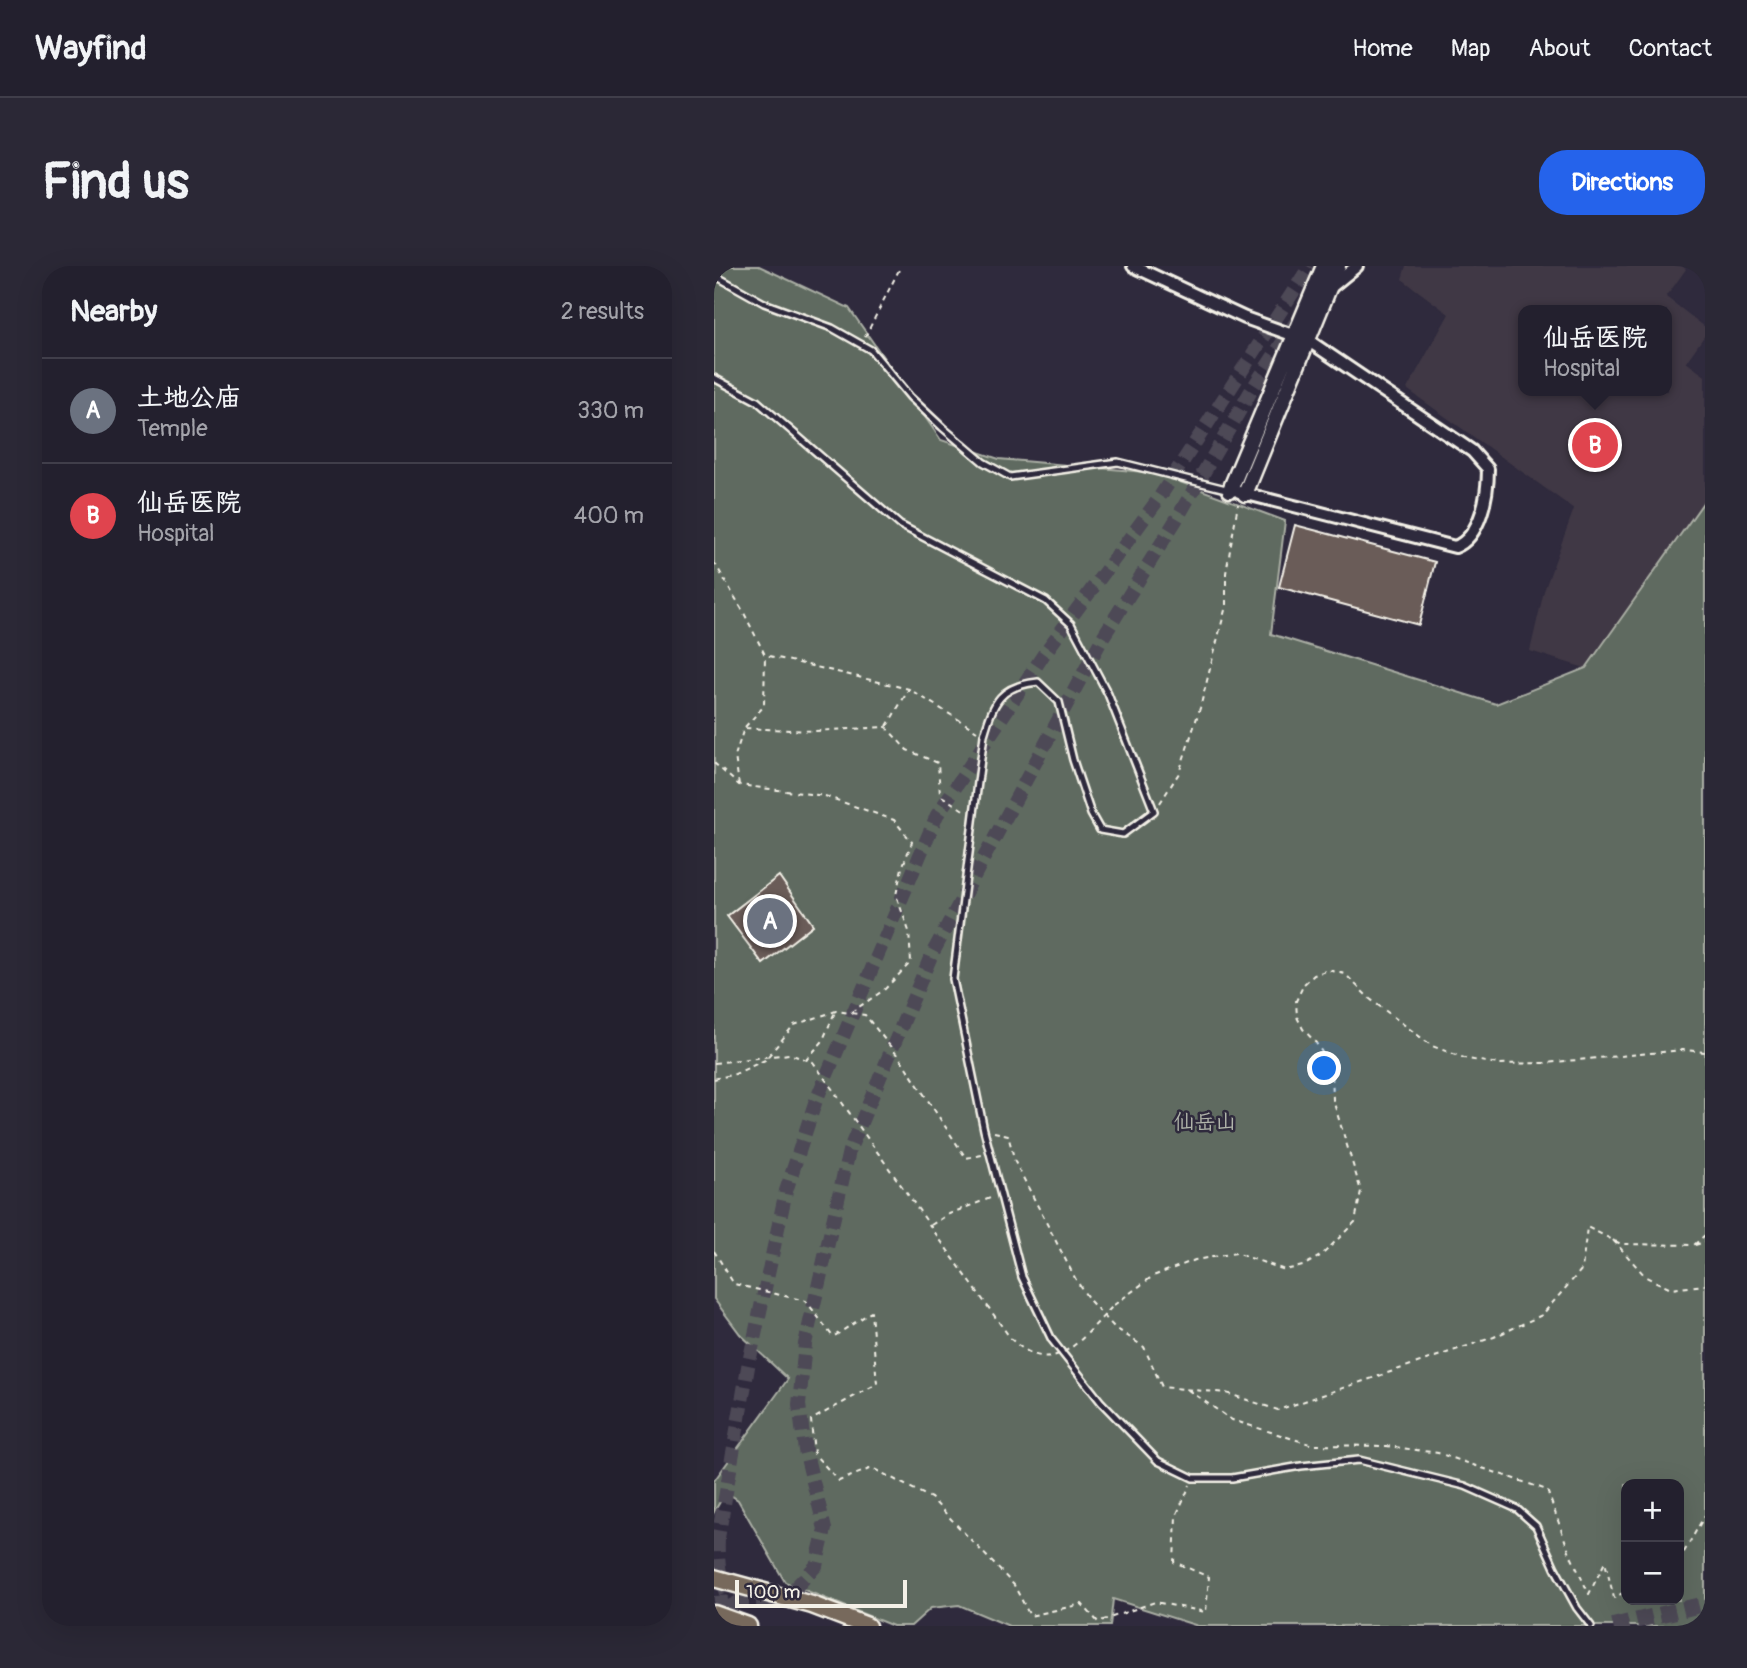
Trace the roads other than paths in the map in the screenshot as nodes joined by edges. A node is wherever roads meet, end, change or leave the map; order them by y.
1 (1133, 266) edge
2 (1324, 266) edge
3 (1338, 266) edge
4 (1357, 266) edge
5 (714, 275) edge
6 (1330, 288) junction
7 (1293, 335) junction
8 (1309, 341) junction
9 (714, 378) edge
10 (1238, 492) junction
11 (714, 1578) edge
12 (714, 1614) tunnel mouth
13 (748, 1626) edge
14 (867, 1626) edge
15 (1591, 1626) edge

1 - 7 street
2 - 7 street
3 - 6 street
4 - 6 street
5 - 10 lane
6 - 8 street
7 - 8 street
7 - 10 street
8 - 10 street
8 - 10 street
9 - 15 lane
11 - 14 main road
12 - 13 main road

